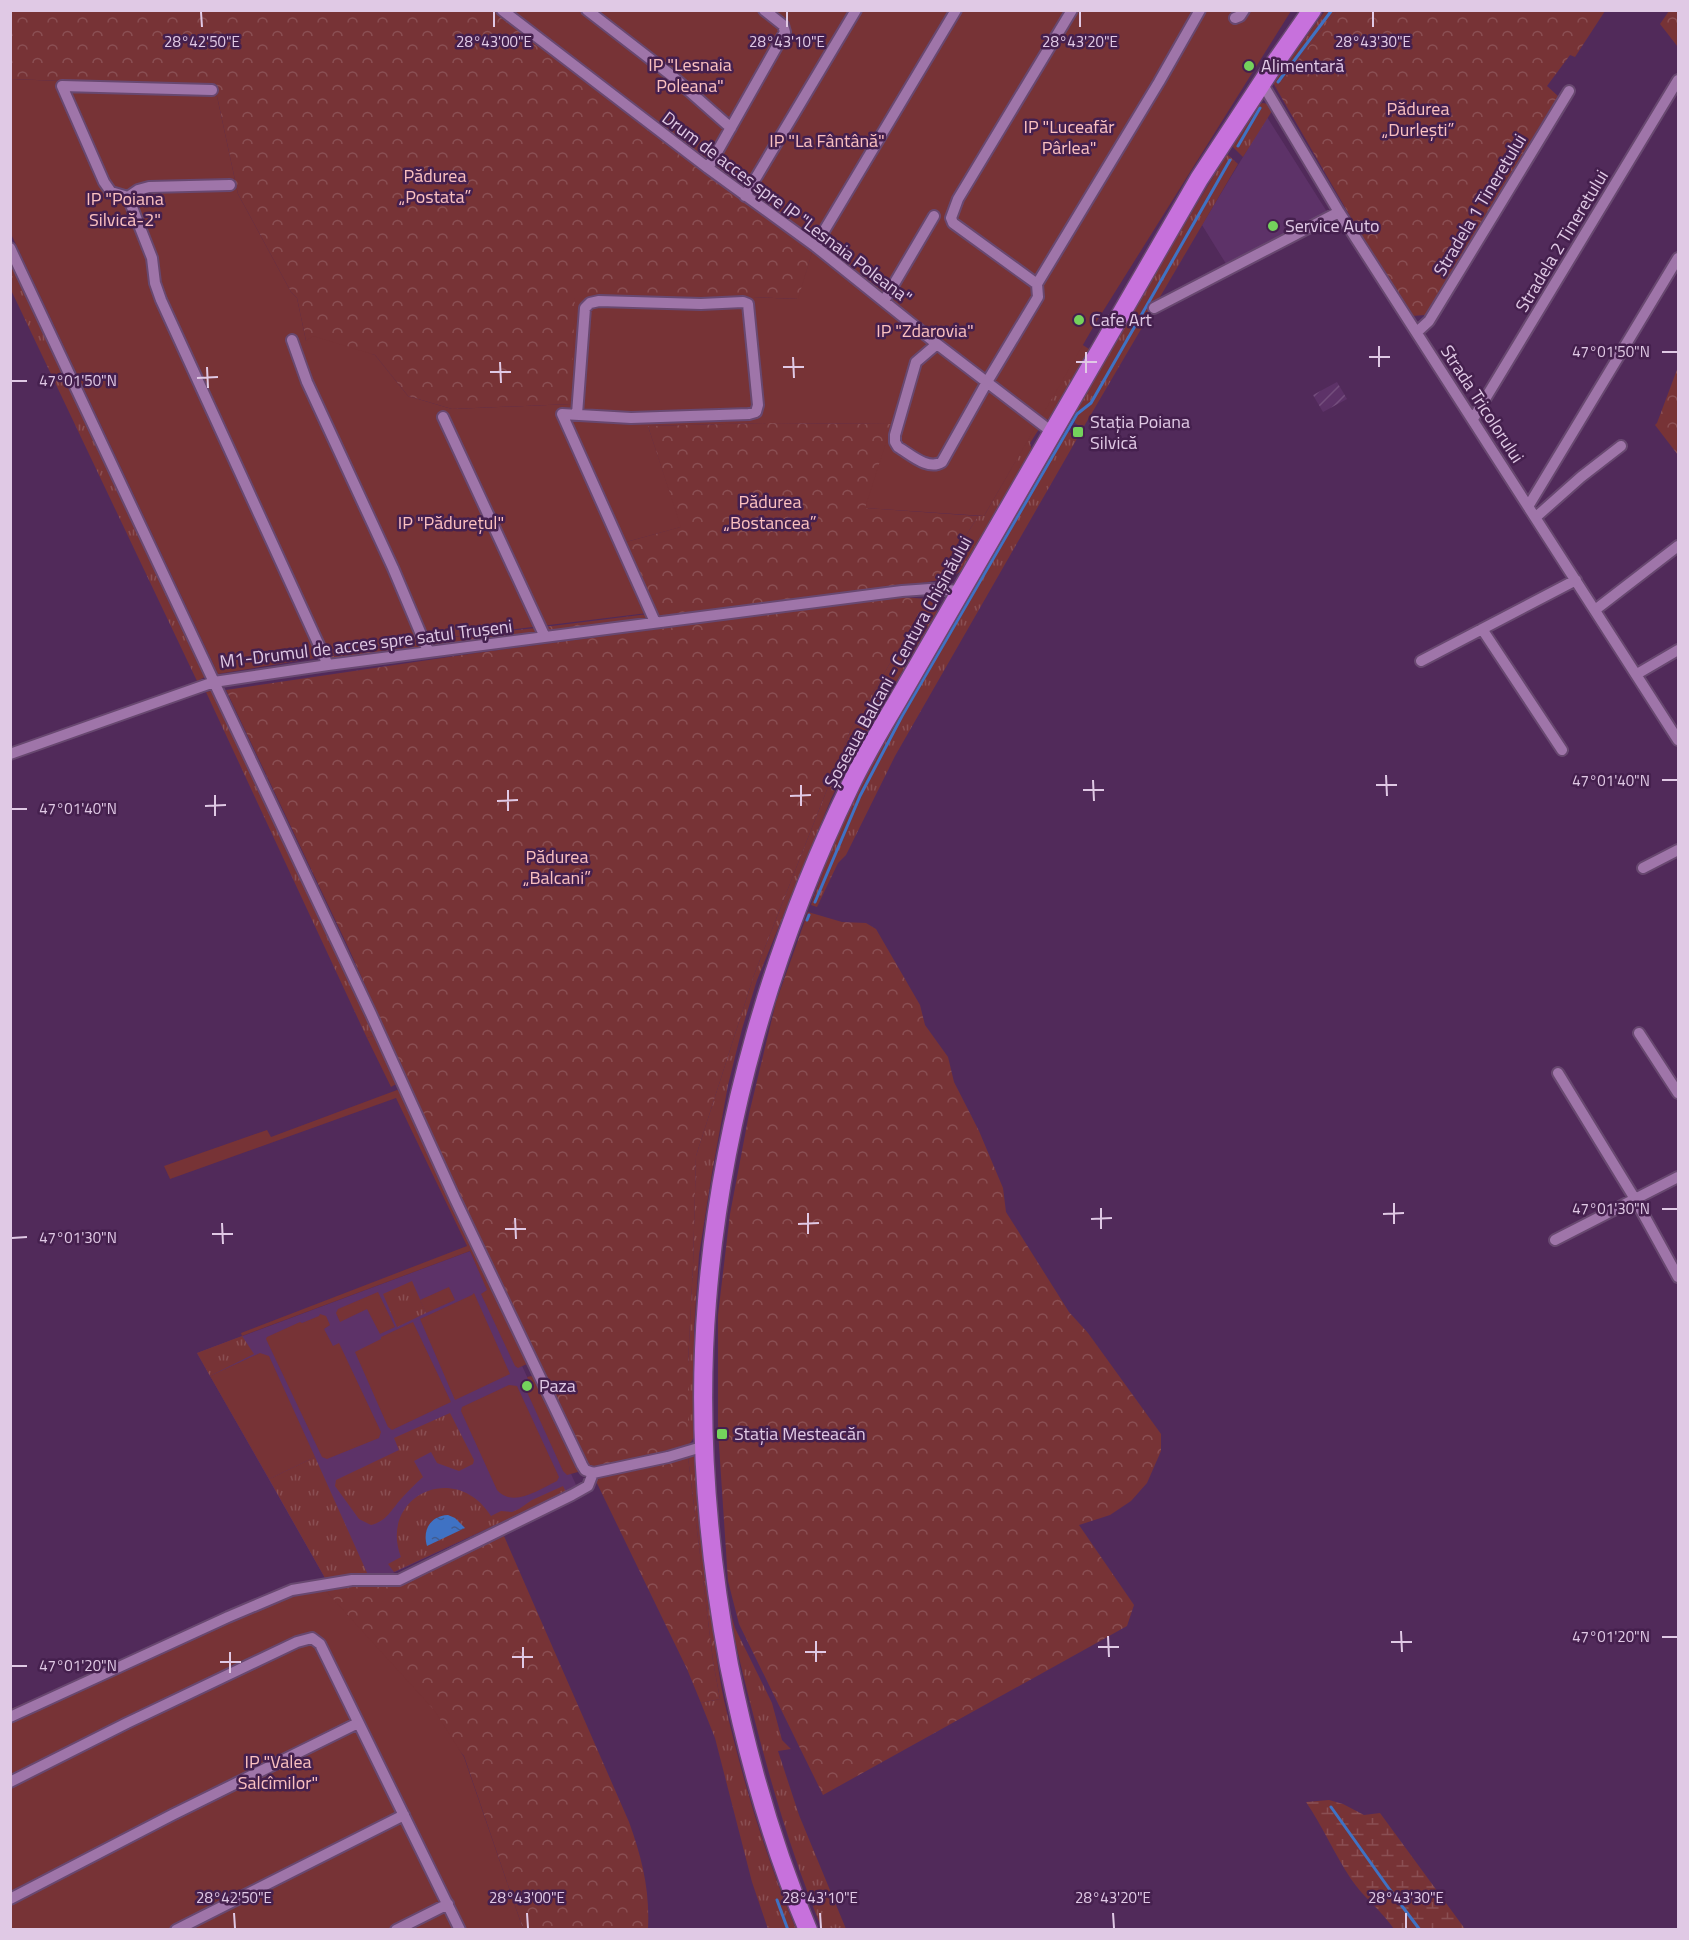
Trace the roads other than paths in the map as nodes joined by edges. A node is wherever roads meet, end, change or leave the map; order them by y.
1 (502, 10) edge
2 (587, 10) edge
3 (764, 10) edge
4 (856, 10) edge
5 (956, 10) edge
6 (1072, 10) edge
7 (1200, 10) edge
8 (1244, 10) edge
9 (1312, 10) edge
10 (1235, 18) dead end
11 (1678, 80) edge
12 (1262, 83) junction
13 (212, 90) dead end
14 (1569, 91) dead end
15 (731, 128) junction
16 (708, 168) junction
17 (230, 185) dead end
18 (745, 195) junction
19 (128, 197) junction
20 (1339, 212) junction
21 (934, 216) dead end
22 (815, 246) junction
23 (10, 248) edge
24 (1678, 258) edge
25 (1037, 284) junction
26 (884, 301) junction
27 (1154, 308) dead end
28 (1417, 332) junction
29 (292, 340) dead end
30 (937, 344) junction
31 (987, 382) junction
32 (577, 414) junction
33 (443, 417) dead end
34 (1473, 419) junction
35 (1052, 432) junction
36 (1621, 446) dead end
37 (1529, 505) junction
38 (1536, 517) junction
39 (1678, 546) edge
40 (1576, 580) junction
41 (961, 591) junction
42 (1595, 610) junction
43 (655, 622) junction
44 (1482, 629) junction
45 (545, 637) junction
46 (1678, 650) edge
47 (428, 651) junction
48 (1421, 661) dead end
49 (328, 664) junction
50 (1637, 674) junction
51 (214, 682) junction
52 (1678, 740) edge
53 (1562, 750) dead end
54 (10, 754) edge
55 (1678, 850) edge
56 (1642, 868) dead end
57 (1639, 1033) dead end
58 (1558, 1073) dead end
59 (1678, 1093) edge
60 (1678, 1177) edge
61 (1635, 1199) junction
62 (1555, 1240) dead end
63 (1678, 1277) edge
64 (705, 1446) junction
65 (593, 1473) junction
66 (10, 1717) edge
67 (358, 1723) junction
68 (10, 1782) edge
69 (404, 1815) junction
70 (10, 1899) edge
71 (448, 1904) junction
72 (176, 1929) edge
73 (396, 1929) edge
74 (460, 1929) edge
75 (808, 1929) edge

1 - 16 street, Drum de acces spre IP "Lesnaia Poleana"
2 - 15 street
3 - 15 street
4 - 18 street
5 - 22 street
6 - 25 street
7 - 25 street
8 - 10 street
9 - 12 highway, Șoseaua Balcani - Centura Chișinăului
11 - 34 street, Stradela 2 Tineretului
12 - 20 street, Strada Tricolorului
12 - 35 highway, Șoseaua Balcani - Centura Chișinăului
13 - 19 street
14 - 28 street, Stradela 1 Tineretului
15 - 16 street
16 - 18 street, Drum de acces spre IP "Lesnaia Poleana"
17 - 19 street
18 - 22 street, Drum de acces spre IP "Lesnaia Poleana"
19 - 49 street
20 - 27 street
20 - 28 street, Strada Tricolorului
21 - 26 street
22 - 26 street, Drum de acces spre IP "Lesnaia Poleana"
23 - 51 street, M1-Drumul de acces spre satul Trușeni
24 - 37 street
25 - 31 street
26 - 30 street, Drum de acces spre IP "Lesnaia Poleana"
28 - 34 street, Strada Tricolorului
29 - 47 street
30 - 31 street, Drum de acces spre IP "Lesnaia Poleana"
30 - 31 street
31 - 35 street, Drum de acces spre IP "Lesnaia Poleana"
32 - 32 street
32 - 43 street
33 - 45 street
34 - 37 street, Strada Tricolorului
35 - 41 highway, Șoseaua Balcani - Centura Chișinăului
36 - 38 street
37 - 38 street, Strada Tricolorului
38 - 40 street, Strada Tricolorului
39 - 42 street
40 - 42 street, Strada Tricolorului
40 - 44 street
41 - 43 street, M1-Drumul de acces spre satul Trușeni
41 - 64 highway, Șoseaua Balcani - Centura Chișinăului
42 - 50 street, Strada Tricolorului
43 - 45 street, M1-Drumul de acces spre satul Trușeni
44 - 48 street
44 - 53 street
45 - 47 street, M1-Drumul de acces spre satul Trușeni
46 - 50 street
47 - 49 street, M1-Drumul de acces spre satul Trușeni
49 - 51 street, M1-Drumul de acces spre satul Trușeni
50 - 52 street, Strada Tricolorului
51 - 54 street
51 - 65 street
55 - 56 street
57 - 59 street
58 - 61 street
60 - 61 street
61 - 62 street
61 - 63 street
64 - 65 street
64 - 75 highway, Șoseaua Balcani - Centura Chișinăului
65 - 66 street
67 - 68 street
67 - 69 street
67 - 70 street
69 - 71 street
69 - 72 street
71 - 73 street
71 - 74 street

